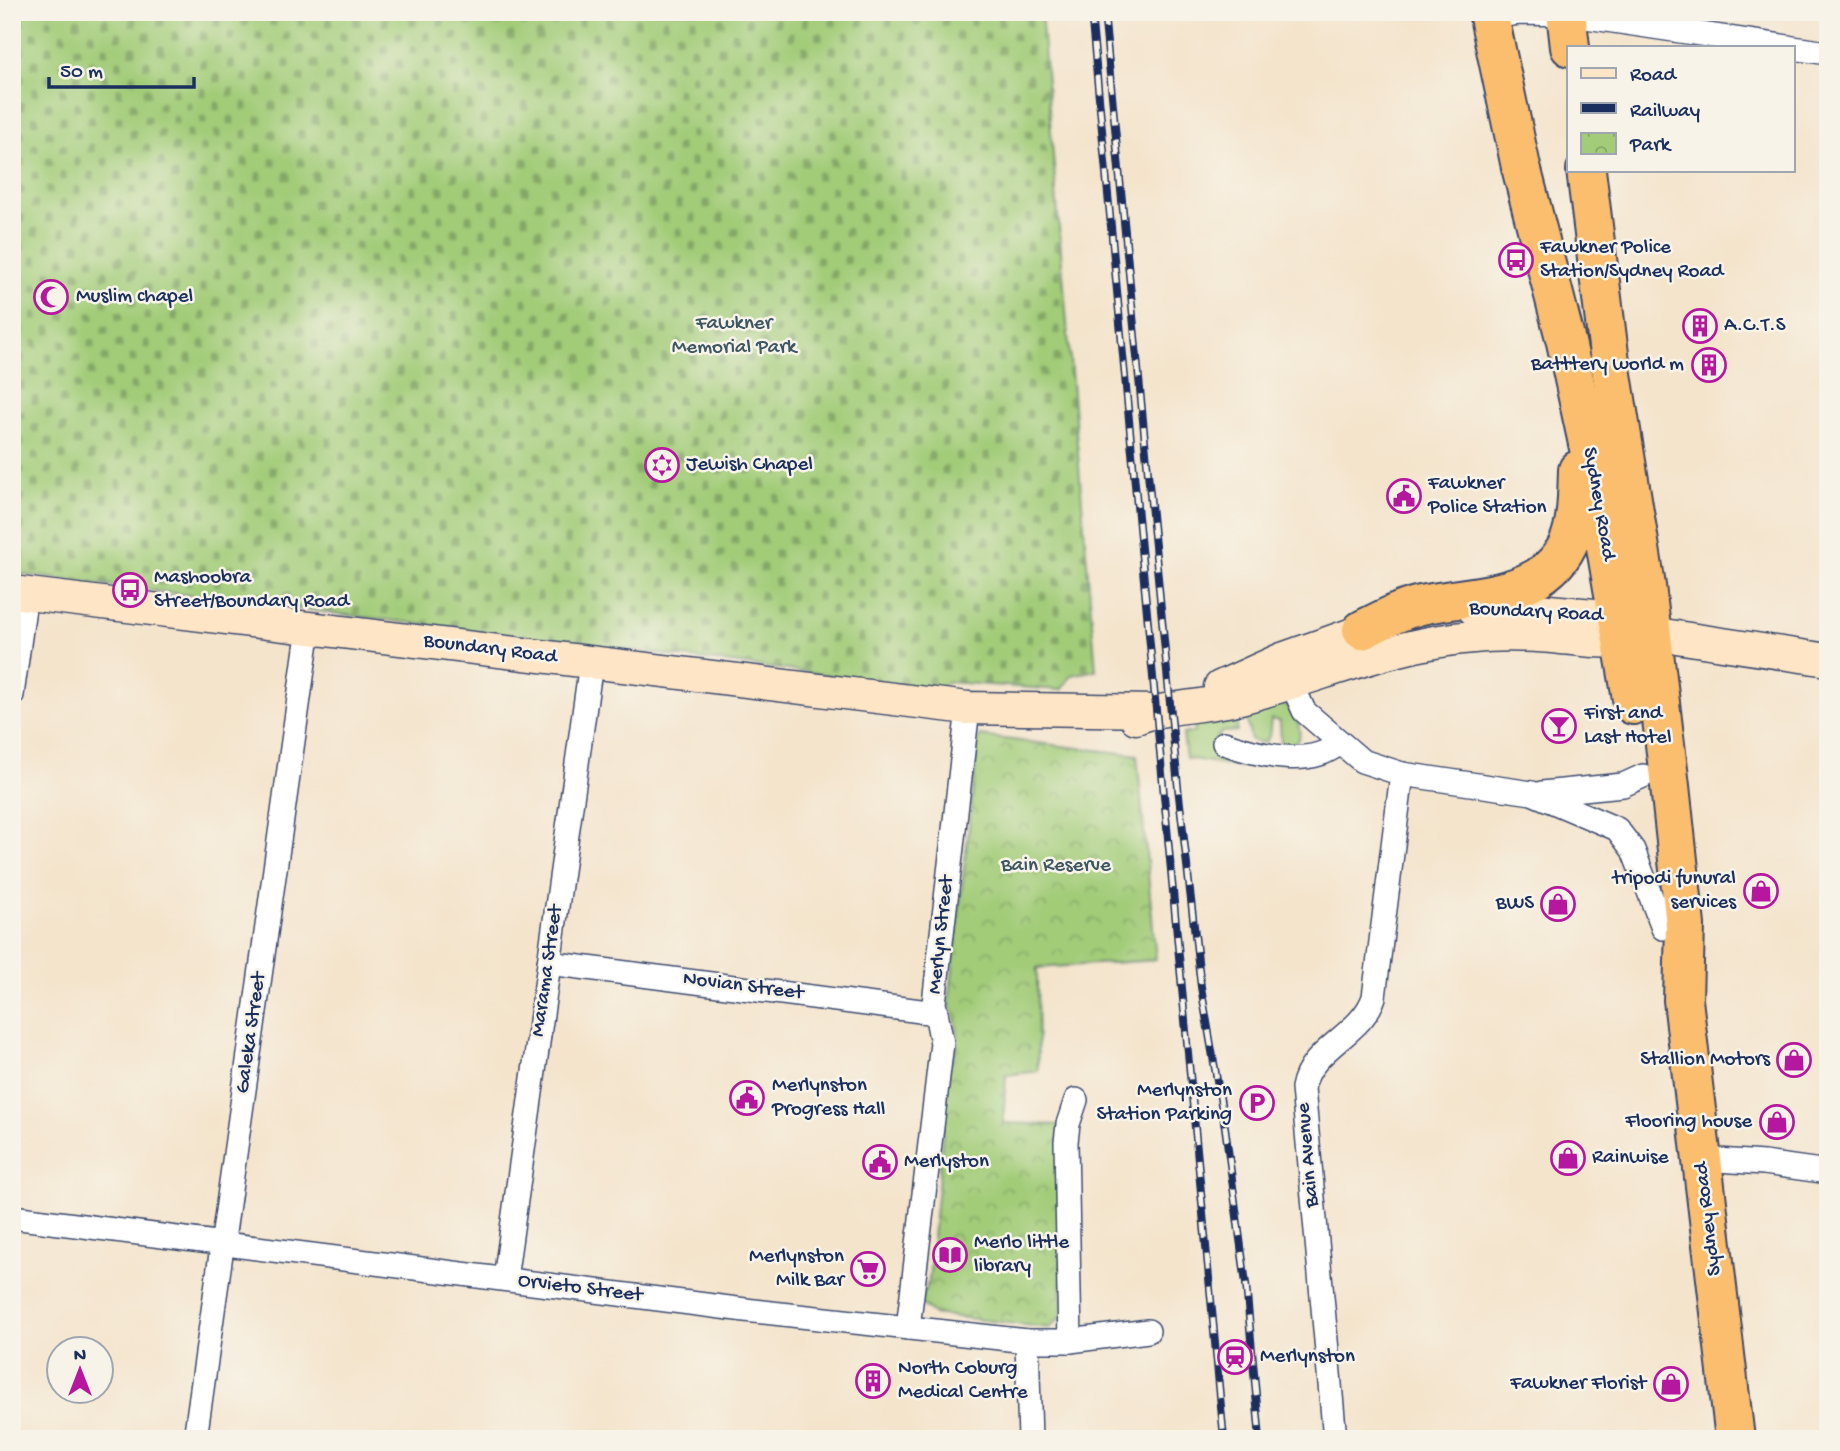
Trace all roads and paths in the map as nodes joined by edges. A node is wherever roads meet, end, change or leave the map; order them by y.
1 (1488, 15) edge
2 (1567, 25) edge
3 (1771, 46) edge
4 (1794, 49) edge
5 (1828, 53) edge
6 (1586, 172) edge
7 (1581, 412) junction
8 (19, 592) edge
9 (309, 627) junction
10 (1362, 630) junction
11 (1630, 631) junction
12 (1828, 660) edge
13 (591, 663) junction
14 (1295, 669) junction
15 (12, 695) edge
16 (968, 708) junction
17 (1321, 727) junction
18 (1224, 743) dead end
19 (1338, 744) junction
20 (1289, 755) junction
21 (1402, 774) junction
22 (1643, 776) junction
23 (1532, 793) junction
24 (1663, 928) junction
25 (549, 963) junction
26 (1683, 1000) junction
27 (936, 1013) junction
28 (1076, 1100) dead end
29 (1702, 1159) junction
30 (1828, 1172) edge
31 (12, 1217) edge
32 (223, 1244) junction
33 (505, 1279) junction
34 (908, 1328) junction
35 (1148, 1331) dead end
36 (1027, 1341) junction
37 (1070, 1341) junction
38 (195, 1439) edge
39 (1030, 1439) edge
40 (1335, 1439) edge
41 (1735, 1439) edge

1 - 2 street
1 - 7 highway, Sydney Road
2 - 3 street
4 - 5 street
6 - 11 highway, Sydney Road
7 - 10 highway
7 - 11 highway, Sydney Road
8 - 9 main road, Boundary Road
8 - 15 street
9 - 13 main road, Boundary Road
9 - 32 street, Galeka Street
10 - 11 main road, Boundary Road
10 - 14 main road, Boundary Road
11 - 12 main road
11 - 14 main road, Boundary Road
11 - 22 highway, Sydney Road
11 - 26 highway, Sydney Road
13 - 16 main road, Boundary Road
13 - 25 street, Marama Street
14 - 16 main road, Boundary Road
14 - 17 street
16 - 27 street, Merlyn Street
17 - 19 street
17 - 20 street
18 - 20 street
19 - 20 street
19 - 21 street
21 - 23 street
21 - 40 street, Bain Avenue
22 - 23 street
22 - 24 highway, Sydney Road
23 - 24 street
24 - 26 highway, Sydney Road
25 - 27 street, Novian Street
25 - 33 street, Marama Street
26 - 29 highway, Sydney Road
27 - 34 street, Merlyn Street
28 - 37 street
29 - 30 street
29 - 41 highway, Sydney Road
31 - 32 street, Orvieto Street
32 - 33 street, Orvieto Street
32 - 38 street, Galeka Street
33 - 34 street, Orvieto Street
34 - 36 street, Orvieto Street
35 - 37 street, Orvieto Street
36 - 37 street, Orvieto Street
36 - 39 street

